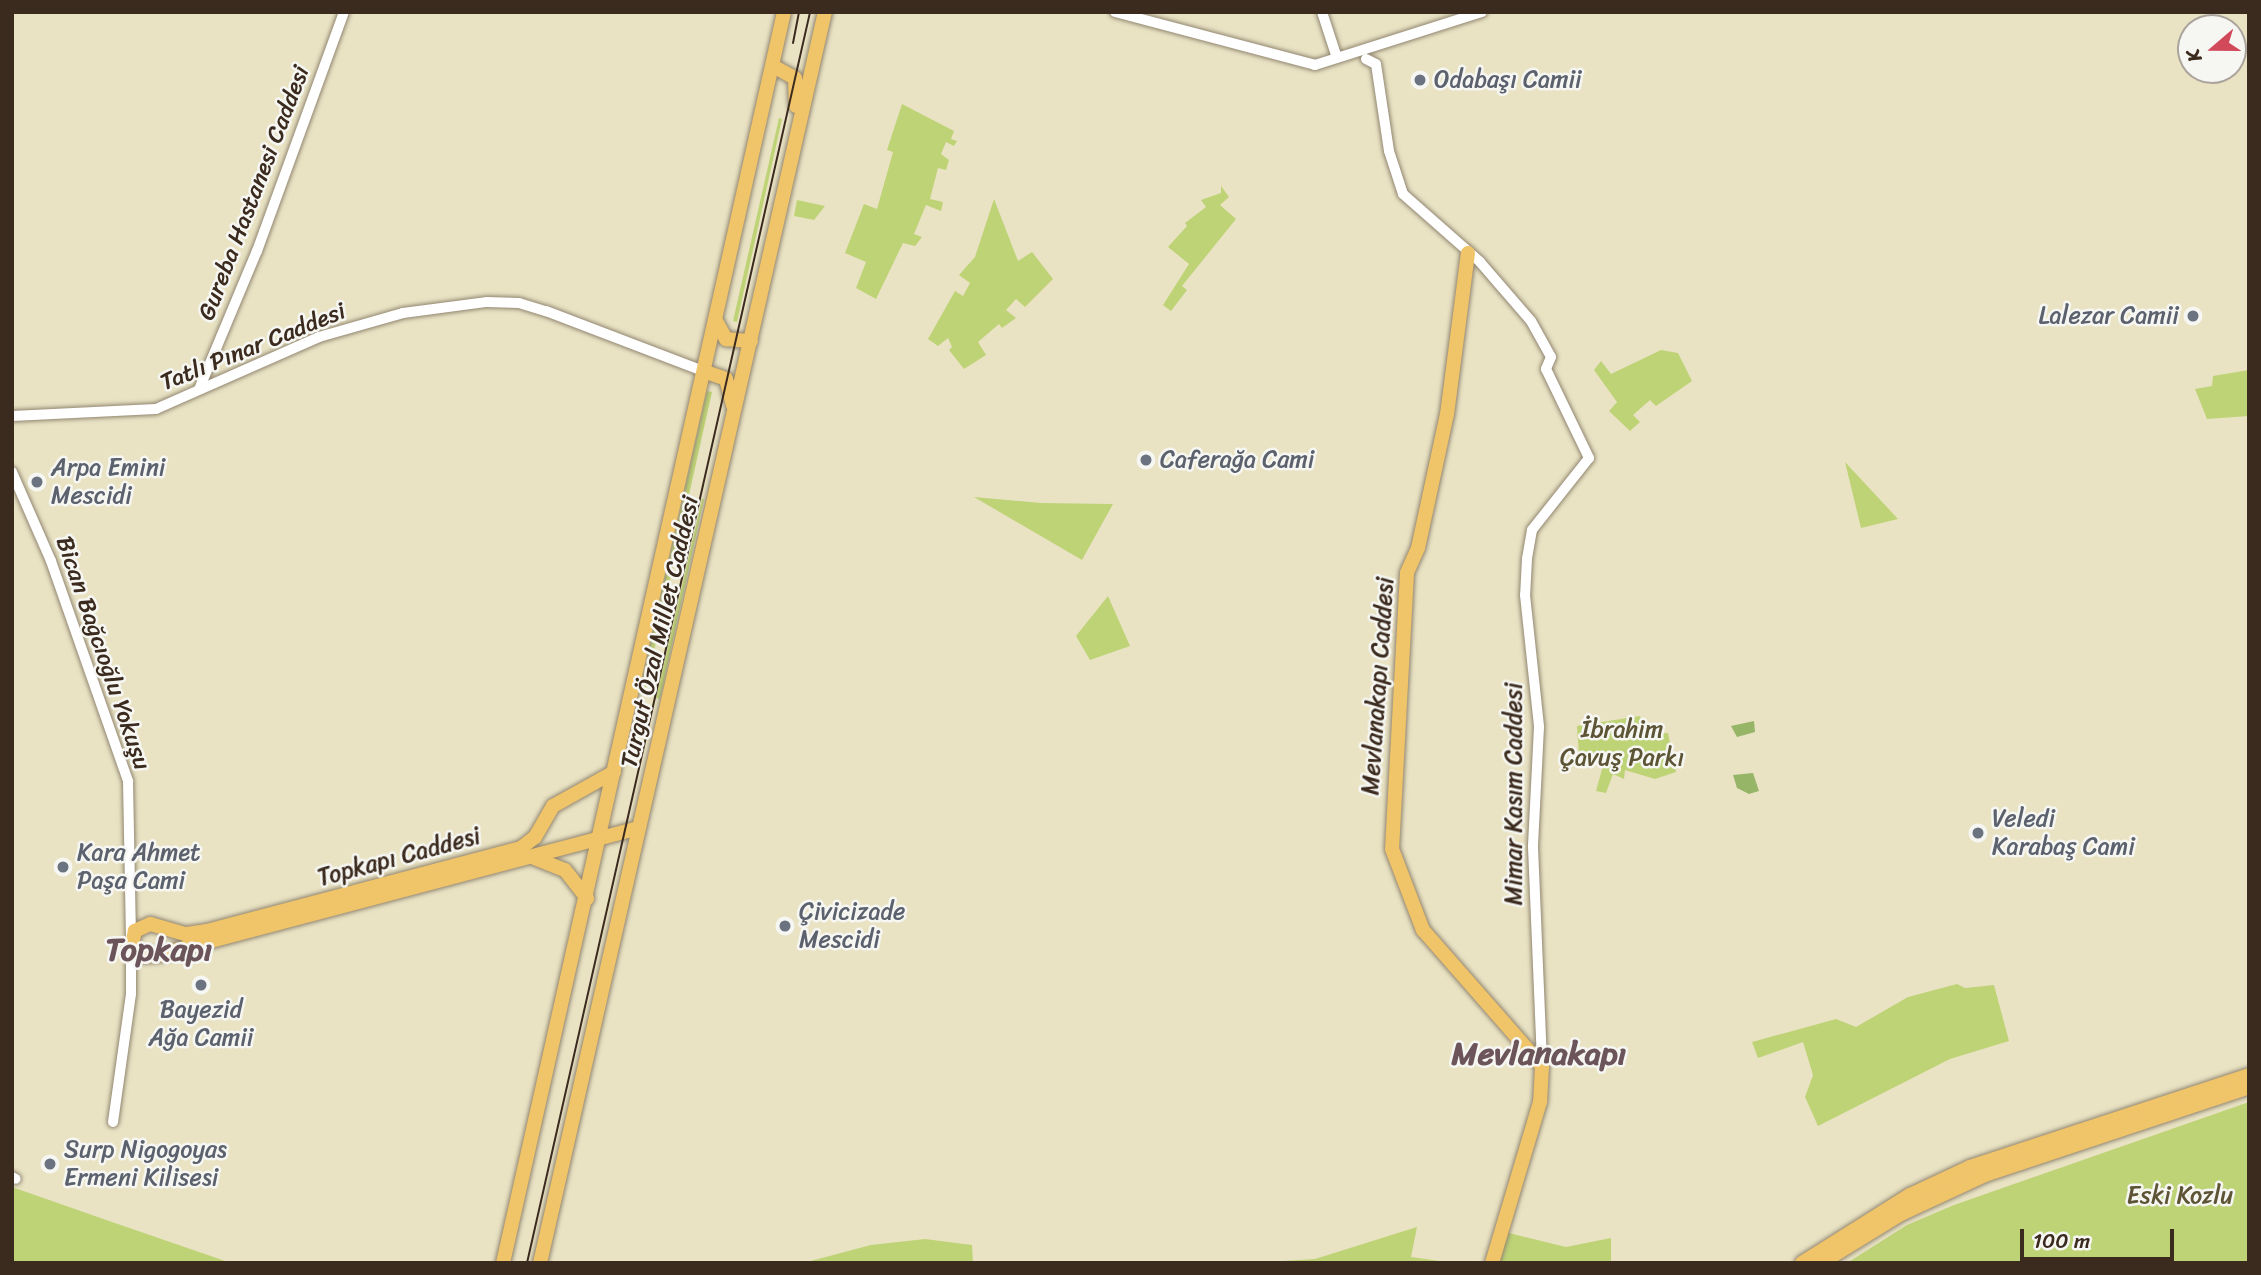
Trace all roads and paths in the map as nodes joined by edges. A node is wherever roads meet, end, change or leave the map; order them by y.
1 (344, 12) edge
2 (784, 12) edge
3 (825, 12) edge
4 (1115, 12) edge
5 (1322, 12) edge
6 (1482, 12) edge
7 (1337, 58) junction
8 (1366, 59) dead end
9 (773, 66) junction
10 (800, 121) junction
11 (1468, 253) junction
12 (716, 321) junction
13 (751, 341) junction
14 (706, 372) junction
15 (200, 387) junction
16 (735, 409) junction
17 (12, 416) edge
18 (12, 472) edge
19 (614, 772) junction
20 (540, 826) junction
21 (639, 828) junction
22 (600, 839) junction
23 (564, 849) junction
24 (530, 856) junction
25 (587, 898) junction
26 (131, 943) junction
27 (1542, 1066) junction
28 (2249, 1075) edge
29 (2249, 1087) edge
30 (113, 1122) dead end
31 (503, 1263) edge
32 (540, 1263) edge
33 (1492, 1263) edge
34 (1801, 1263) edge
35 (1821, 1263) edge

1 - 15 street, Gureba Hastanesi Caddesi
2 - 9 main road, Turgut Özal Millet Caddesi
3 - 10 main road, Turgut Özal Millet Caddesi
4 - 7 street
5 - 7 street
6 - 7 street
8 - 11 street
9 - 10 main road
9 - 12 main road, Turgut Özal Millet Caddesi
10 - 13 main road, Turgut Özal Millet Caddesi
11 - 27 main road, Mevlanakapı Caddesi
11 - 27 street, Mimar Kasım Caddesi
12 - 13 main road
12 - 14 main road, Turgut Özal Millet Caddesi
13 - 16 main road, Turgut Özal Millet Caddesi
14 - 15 street, Tatlı Pınar Caddesi
14 - 16 main road
14 - 19 main road, Turgut Özal Millet Caddesi
15 - 17 street, Tatlı Pınar Caddesi
16 - 21 main road, Turgut Özal Millet Caddesi
18 - 26 street, Bican Bağcıoğlu Yokuşu
19 - 20 main road, Topkapı Caddesi
19 - 22 main road, Turgut Özal Millet Caddesi
20 - 23 main road
20 - 26 main road, Topkapı Caddesi
21 - 22 main road, Topkapı Caddesi
21 - 32 main road, Turgut Özal Millet Caddesi
22 - 23 main road, Topkapı Caddesi
22 - 25 main road, Turgut Özal Millet Caddesi
23 - 24 main road, Topkapı Caddesi
24 - 25 main road
24 - 26 main road, Topkapı Caddesi
25 - 31 main road, Turgut Özal Millet Caddesi
26 - 30 street
27 - 33 main road
28 - 34 main road
29 - 35 main road

